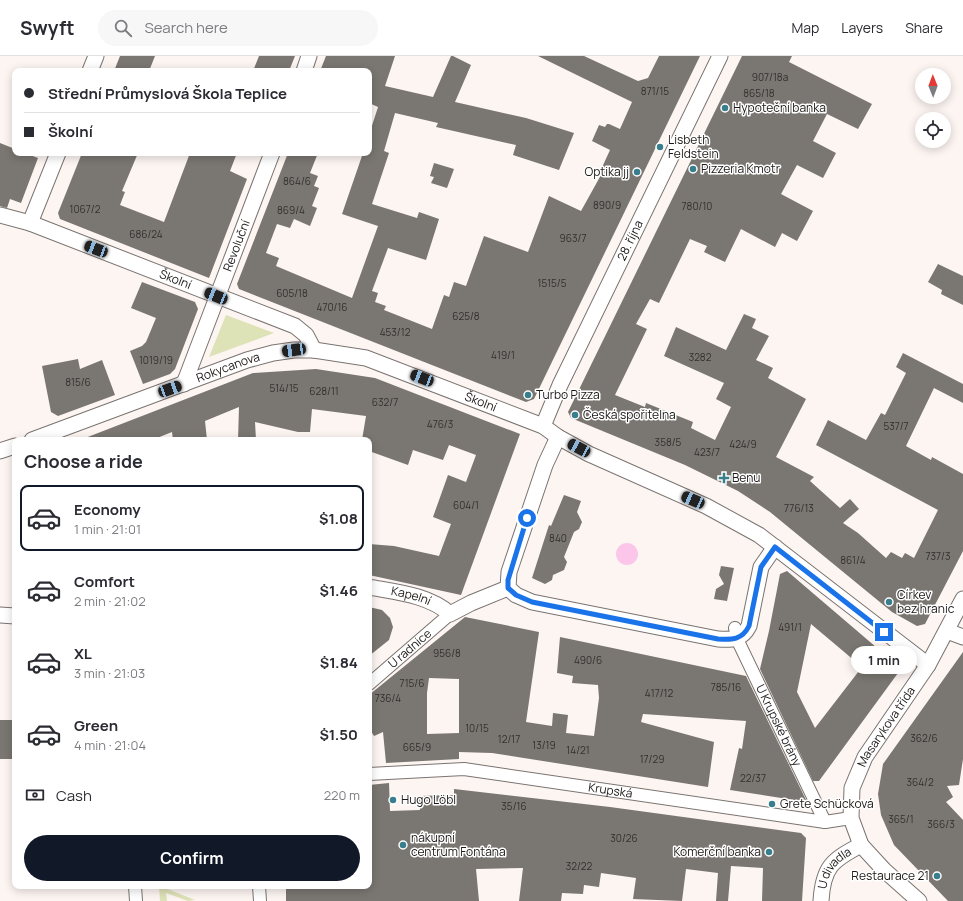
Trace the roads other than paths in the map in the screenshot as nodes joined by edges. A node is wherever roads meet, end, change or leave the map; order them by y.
1 (96, 56) edge
2 (310, 56) edge
3 (720, 56) edge
4 (91, 68) edge
5 (305, 68) edge
6 (57, 156) edge
7 (271, 156) edge
8 (0, 215) edge
9 (30, 223) junction
10 (216, 296) junction
11 (314, 350) junction
12 (184, 384) junction
13 (543, 426) junction
14 (40, 437) edge
15 (558, 438) junction
16 (12, 447) edge
17 (0, 451) edge
18 (775, 547) junction
19 (372, 588) edge
20 (508, 588) junction
21 (963, 599) edge
22 (450, 614) junction
23 (0, 615) edge
24 (12, 616) edge
25 (947, 631) junction
26 (736, 634) junction
27 (963, 637) edge
28 (928, 665) junction
29 (372, 681) edge
30 (372, 774) edge
31 (851, 818) junction
32 (825, 822) junction
33 (861, 845) junction
34 (135, 889) edge
35 (259, 889) edge
36 (136, 901) edge
37 (260, 901) edge
38 (821, 901) edge
39 (919, 901) edge

1 - 4 street
2 - 5 street
3 - 13 street, 28. října
6 - 9 street
7 - 10 street, Revoluční
8 - 9 street, Školní
9 - 10 street, Školní
10 - 11 street, Školní
10 - 12 street, Revoluční
11 - 12 street, Rokycanova
11 - 13 street, Školní
12 - 14 street, Rokycanova
13 - 15 street, Školní
15 - 18 street, Školní
15 - 20 street
16 - 17 street
18 - 26 street
18 - 28 street, Školní
19 - 22 street, Kapelní
20 - 22 street
20 - 26 street
21 - 25 street, Masarykova třída
22 - 29 street, U radnice
23 - 24 street
25 - 27 street
25 - 28 street, Masarykova třída
26 - 32 street, U Krupské brány
28 - 31 street, Masarykova třída
30 - 32 street, Krupská
31 - 32 street, Krupská
31 - 33 street
33 - 38 street, U divadla
33 - 39 street
34 - 36 street
35 - 37 street

